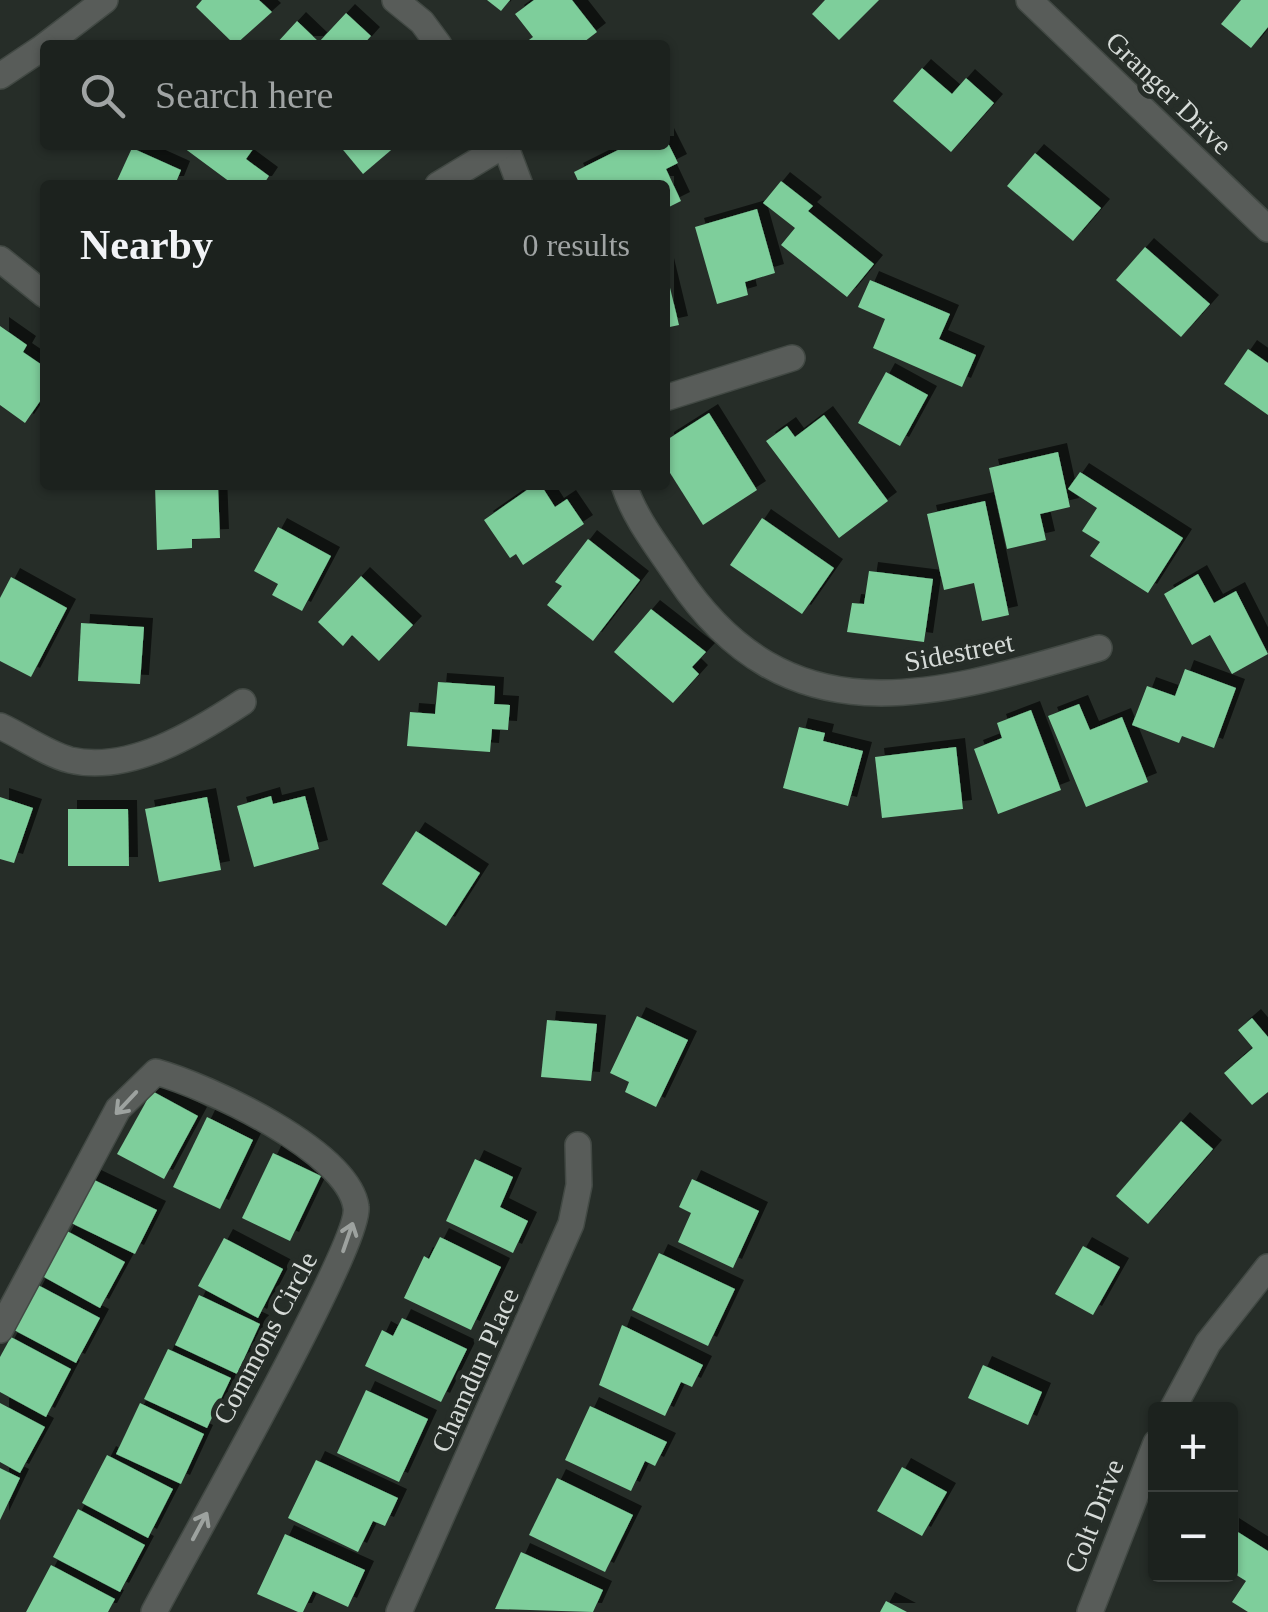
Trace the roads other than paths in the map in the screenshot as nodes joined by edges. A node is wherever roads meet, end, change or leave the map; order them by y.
1 (105, 0) edge
2 (395, 0) edge
3 (1029, 0) edge
4 (53, 40) edge
5 (435, 40) edge
6 (40, 49) edge
7 (0, 76) edge
8 (496, 150) edge
9 (506, 150) edge
10 (446, 180) edge
11 (518, 180) edge
12 (1268, 230) edge
13 (0, 259) edge
14 (40, 291) edge
15 (792, 358) dead end
16 (670, 396) edge
17 (626, 490) edge
18 (1100, 648) dead end
19 (243, 702) dead end
20 (0, 726) edge
21 (578, 1145) dead end
22 (1268, 1267) edge
23 (0, 1330) edge
24 (1176, 1402) edge
25 (1148, 1463) edge
26 (154, 1612) edge
27 (400, 1612) edge
28 (1090, 1612) edge

1 - 4 street
2 - 5 street
3 - 12 street, Granger Drive
6 - 7 street
8 - 10 street
9 - 11 street
13 - 14 street
15 - 16 street
17 - 18 street, Sidestreet
19 - 20 street
21 - 27 street, Chamdun Place
22 - 24 street
26 -> 23 street, Commons Circle
25 - 28 street, Colt Drive

